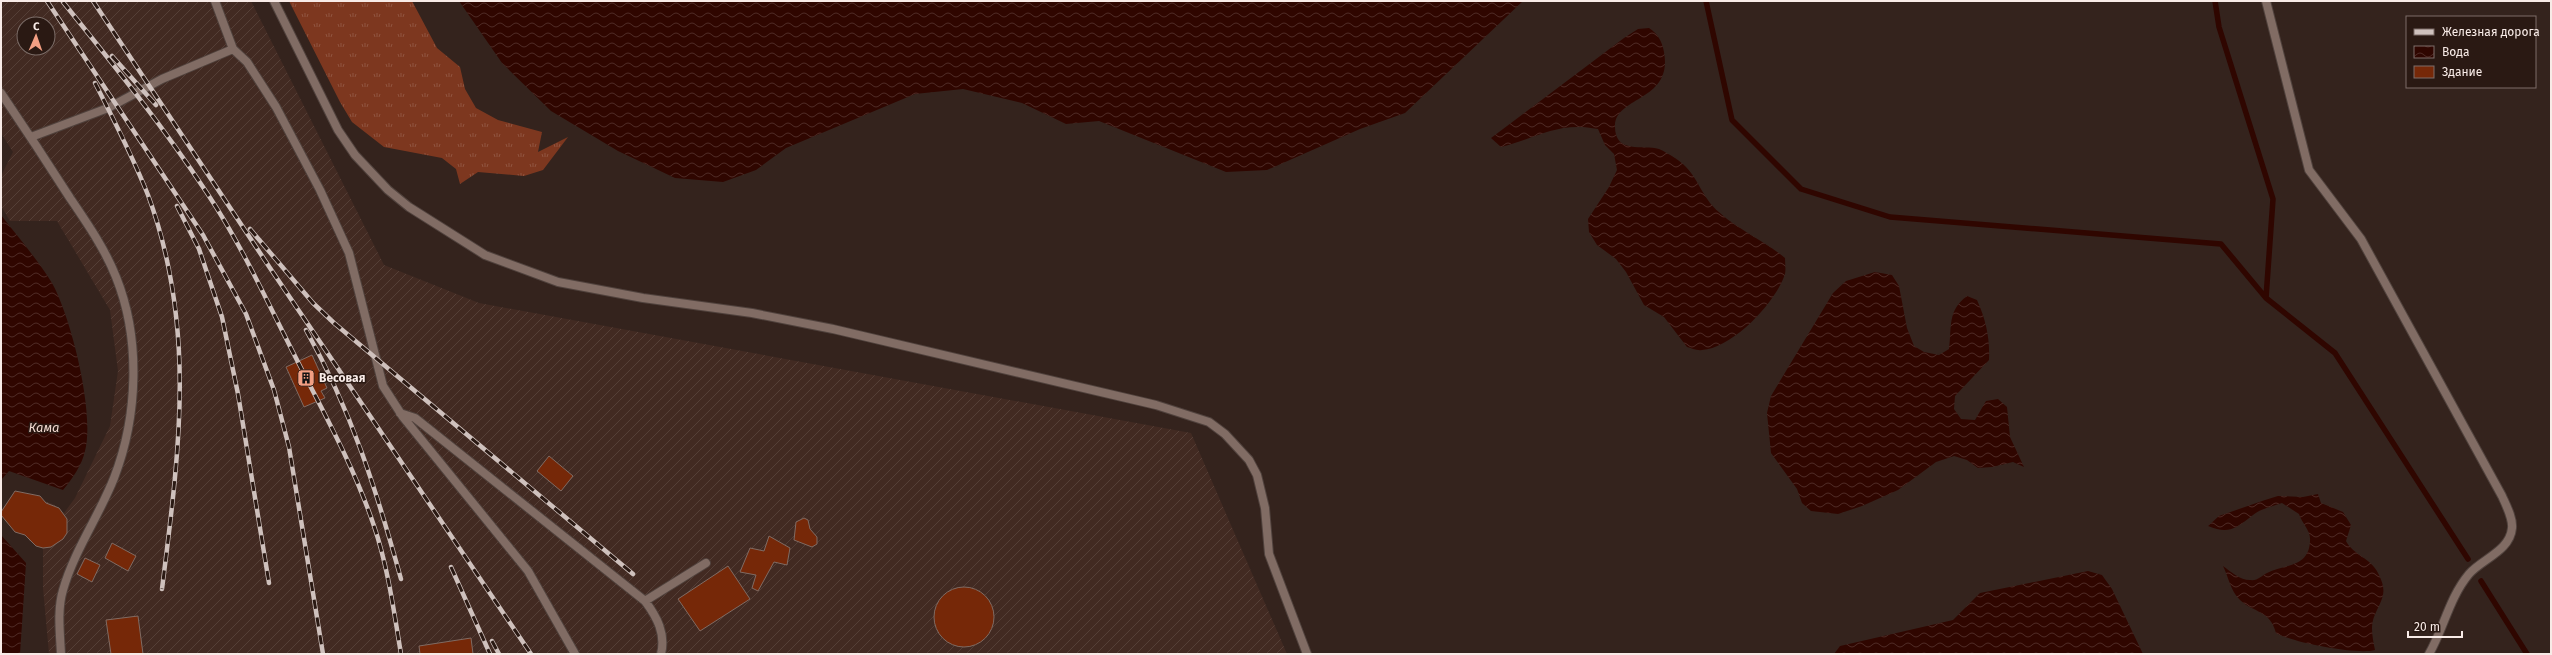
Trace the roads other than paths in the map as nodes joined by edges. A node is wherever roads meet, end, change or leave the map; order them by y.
1 (215, 1) edge
2 (274, 1) edge
3 (2266, 1) edge
4 (233, 49) junction
5 (1, 93) edge
6 (31, 137) junction
7 (400, 412) junction
8 (706, 563) dead end
9 (645, 601) junction
10 (62, 654) edge
11 (575, 654) edge
12 (661, 654) edge
13 (1306, 654) edge
14 (2429, 654) edge

1 - 4 lane
2 - 13 lane
3 - 14 lane
4 - 6 lane
4 - 7 lane
5 - 6 lane
6 - 10 lane
7 - 9 lane
7 - 11 lane
8 - 9 lane
9 - 12 lane

